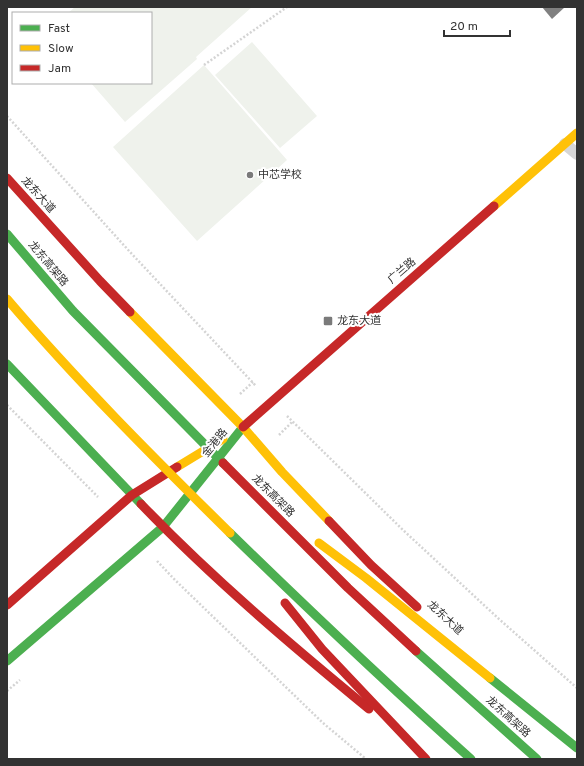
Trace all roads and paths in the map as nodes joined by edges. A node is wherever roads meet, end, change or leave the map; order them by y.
1 (287, 7) edge
2 (204, 65) dead end
3 (7, 116) edge
4 (577, 133) edge
5 (565, 144) junction
6 (577, 154) edge
7 (7, 178) edge
8 (7, 234) edge
9 (7, 299) edge
10 (7, 364) edge
11 (271, 401) junction
12 (7, 405) edge
13 (243, 427) junction
14 (132, 495) junction
15 (254, 495) junction
16 (112, 512) junction
17 (163, 527) junction
18 (224, 527) junction
19 (143, 545) junction
20 (7, 605) edge
21 (7, 661) edge
22 (577, 688) edge
23 (577, 748) edge
24 (577, 754) edge
25 (366, 759) edge
26 (426, 759) edge
27 (433, 759) edge
28 (471, 759) edge
29 (537, 759) edge

1 - 2 path
3 - 11 path
4 - 5 main road, 广兰路
5 - 6 lane
5 - 11 main road, 广兰路
7 - 13 main road, 龙东大道
8 - 15 main road, 龙东高架路, bridge
9 - 18 main road, bridge
10 - 14 main road
11 - 13 main road, 广兰路
11 - 22 path
12 - 16 path
13 - 14 main road, 金港路
13 - 17 main road, 金港路
13 - 24 main road, 龙东大道
14 - 16 main road, 金港路
14 - 17 main road
15 - 23 main road, bridge
15 - 29 main road, 龙东高架路, bridge
16 - 20 main road, 金港路
17 - 19 main road, 金港路
17 - 27 main road
18 - 26 main road, bridge
18 - 28 main road, bridge
19 - 21 main road, 金港路
19 - 25 path

